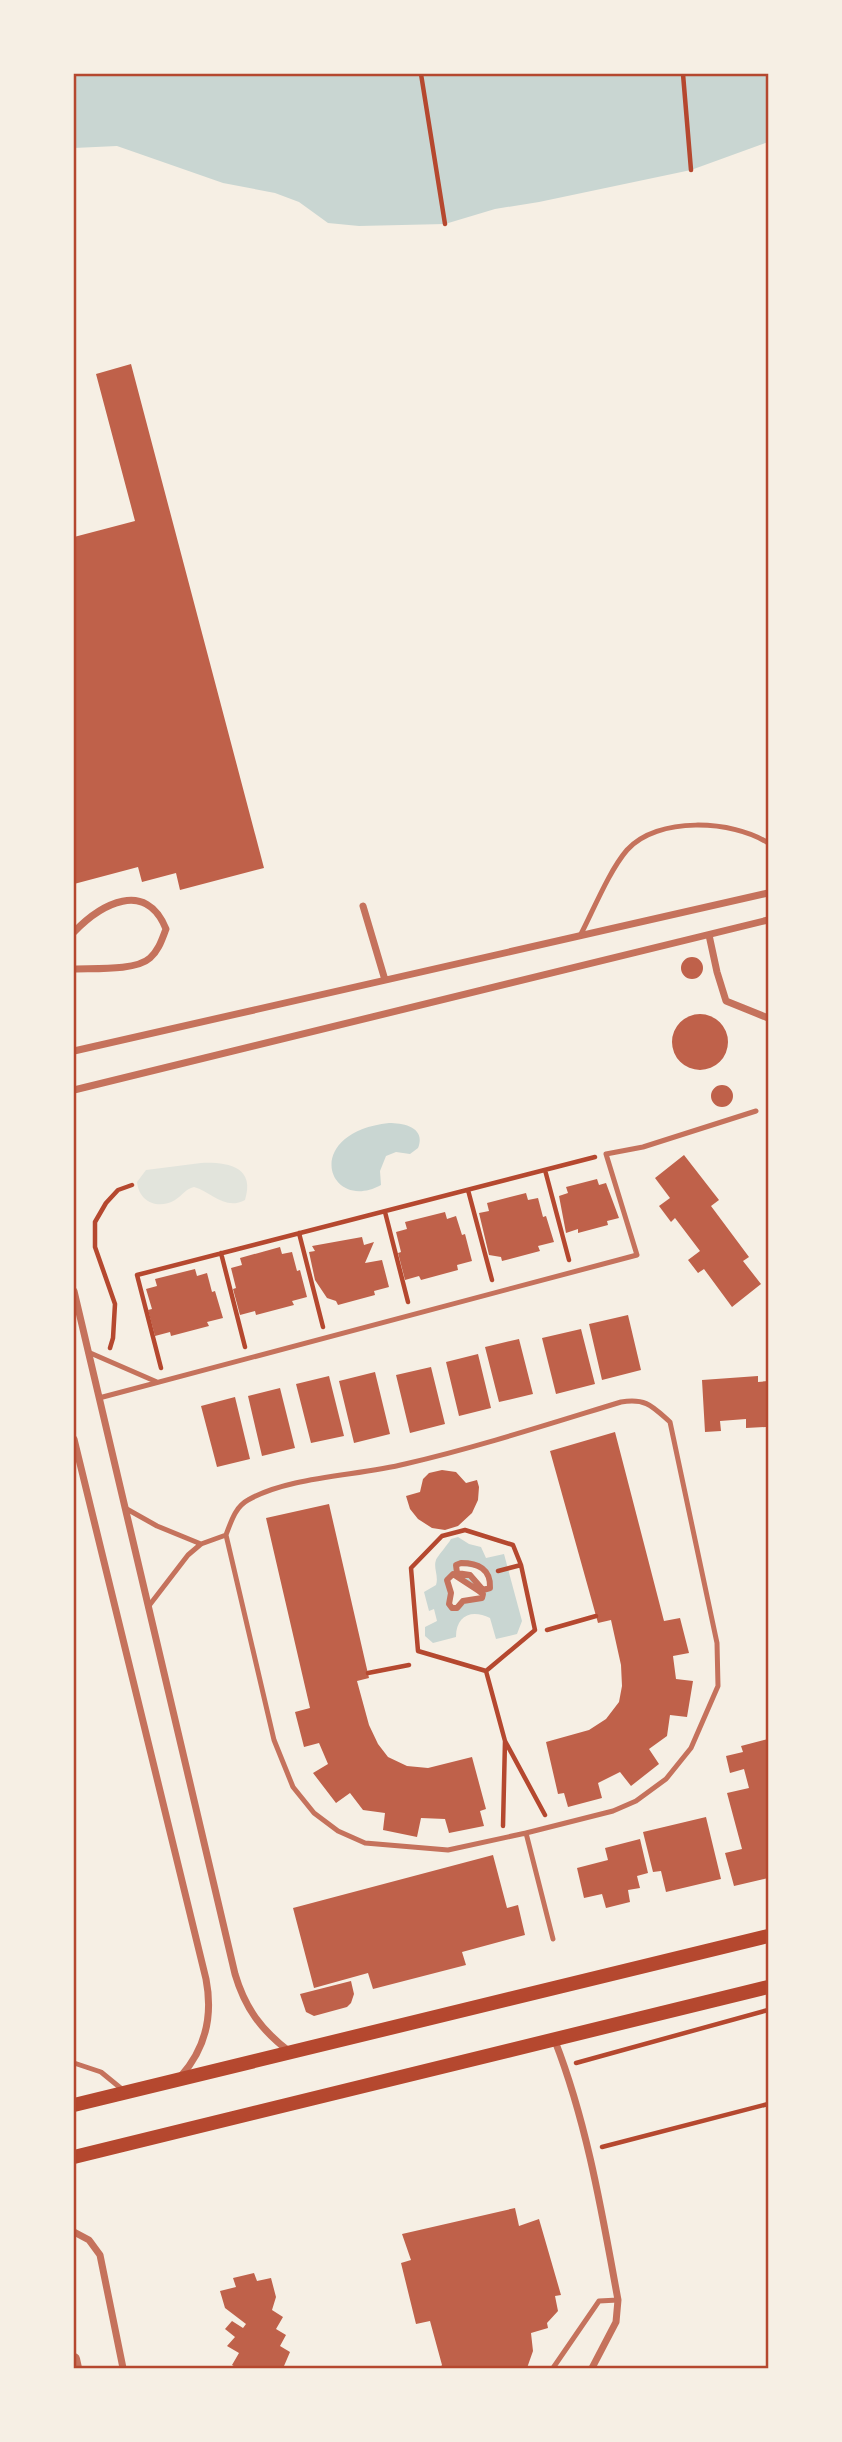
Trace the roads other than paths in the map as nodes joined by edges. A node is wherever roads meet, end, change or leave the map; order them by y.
1 (768, 843) edge
2 (768, 893) edge
3 (363, 906) dead end
4 (768, 920) edge
5 (74, 932) edge
6 (709, 935) junction
7 (580, 936) junction
8 (74, 969) edge
9 (385, 981) junction
10 (768, 1018) edge
11 (74, 1051) edge
12 (74, 1090) edge
13 (756, 1111) dead end
14 (74, 1291) edge
15 (88, 1352) junction
16 (161, 1382) junction
17 (99, 1398) junction
18 (74, 1439) edge
19 (125, 1508) junction
20 (226, 1535) junction
21 (201, 1544) junction
22 (464, 1574) joint
23 (479, 1591) joint
24 (148, 1607) junction
25 (526, 1833) junction
26 (768, 1936) edge
27 (553, 1939) dead end
28 (768, 1987) edge
29 (555, 2041) junction
30 (291, 2052) junction
31 (74, 2063) edge
32 (177, 2080) junction
33 (126, 2092) junction
34 (74, 2105) edge
35 (74, 2157) edge
36 (74, 2232) edge
37 (618, 2300) junction
38 (74, 2359) edge
39 (75, 2368) edge
40 (123, 2368) edge
41 (553, 2368) edge
42 (592, 2368) edge

1 - 7 lane
2 - 7 street
3 - 9 street
4 - 6 street
5 - 8 street
6 - 10 street
6 - 12 street
7 - 9 street
9 - 11 street
13 - 16 lane
14 - 15 street
15 - 16 lane
15 - 17 street
16 - 17 lane
17 - 19 street
18 - 32 street
19 - 21 lane
19 - 24 street
20 - 21 lane
20 - 25 lane
20 - 25 lane
21 - 24 lane
22 - 22 street
23 - 23 street
24 - 30 street
25 - 27 lane
26 - 30 main road
28 - 29 main road
29 - 35 main road
29 - 37 street
30 - 32 main road
31 - 33 lane
32 - 33 main road
33 - 34 main road
36 - 40 street
37 - 41 lane
37 - 42 street
38 - 39 street

